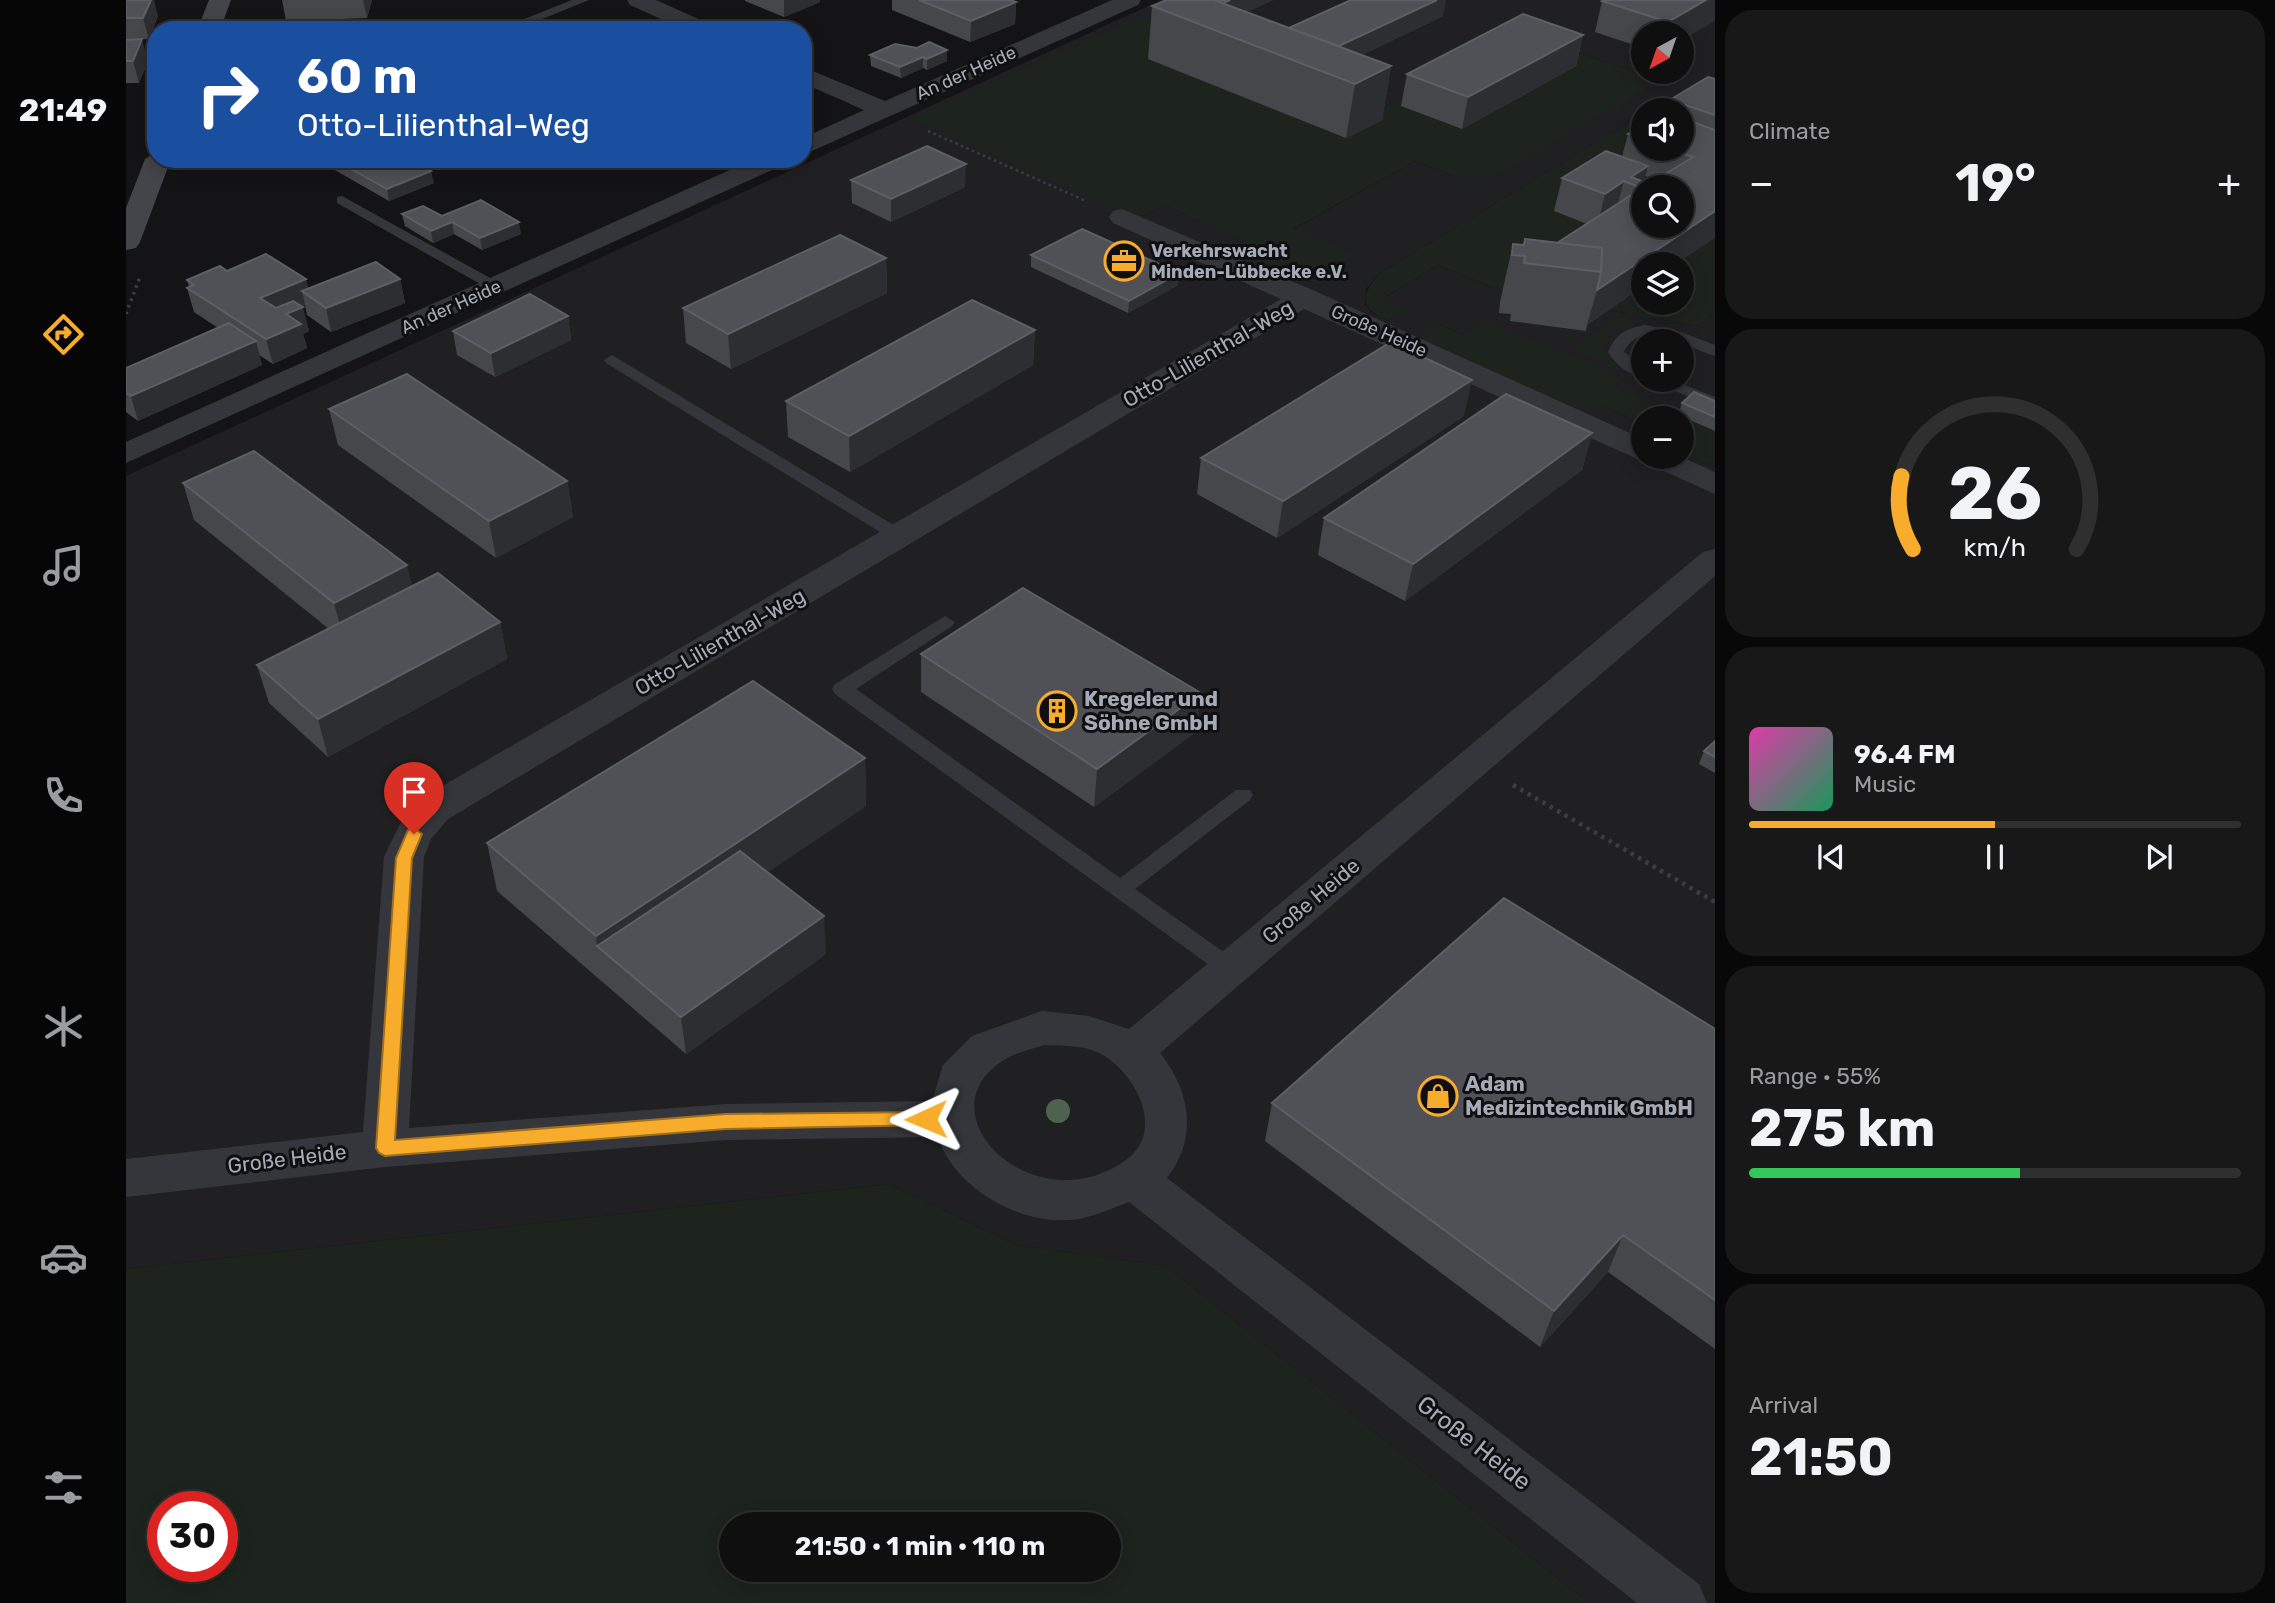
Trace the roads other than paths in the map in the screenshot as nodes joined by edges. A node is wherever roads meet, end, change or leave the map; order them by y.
1 (220, 0) edge
2 (583, 0) edge
3 (638, 0) edge
4 (1130, 0) edge
5 (212, 21) edge
6 (527, 21) edge
7 (684, 21) edge
8 (812, 78) edge
9 (884, 110) junction
10 (812, 143) edge
11 (155, 168) edge
12 (756, 168) edge
13 (342, 200) dead end
14 (1122, 217) road end
15 (126, 242) edge
16 (496, 287) junction
17 (1306, 298) junction
18 (1631, 334) edge
19 (1694, 342) edge
20 (1715, 351) edge
21 (612, 360) dead end
22 (1631, 366) edge
23 (1688, 392) edge
24 (1715, 403) edge
25 (1631, 446) edge
26 (126, 454) edge
27 (1682, 469) edge
28 (1715, 484) edge
29 (899, 536) junction
30 (1715, 559) edge
31 (945, 622) dead end
32 (1243, 795) dead end
33 (1120, 889) junction
34 (1231, 969) junction
35 (1132, 1052) junction
36 (951, 1119) junction
37 (385, 1148) junction
38 (126, 1178) edge
39 (1135, 1180) junction
40 (1680, 1603) edge

1 - 5 street
2 - 6 lane
3 - 7 street
4 - 9 street, An der Heide
8 - 9 street
9 - 10 street, An der Heide
11 - 15 street
12 - 16 street, An der Heide
13 - 16 lane
14 - 17 street, Große Heide
16 - 26 street, An der Heide
17 - 25 street, Große Heide
17 - 29 street, Otto-Lilienthal-Weg
18 - 22 lane
19 - 20 lane
21 - 29 lane
23 - 24 lane
27 - 28 street
29 - 37 street, Otto-Lilienthal-Weg
30 - 34 street, Große Heide
31 - 33 lane
32 - 33 lane
33 - 34 lane
34 - 35 street, Große Heide
35 - 36 street
35 - 39 street
36 - 37 street, Große Heide
36 - 39 street
37 - 38 street, Große Heide
39 - 40 street, Große Heide

